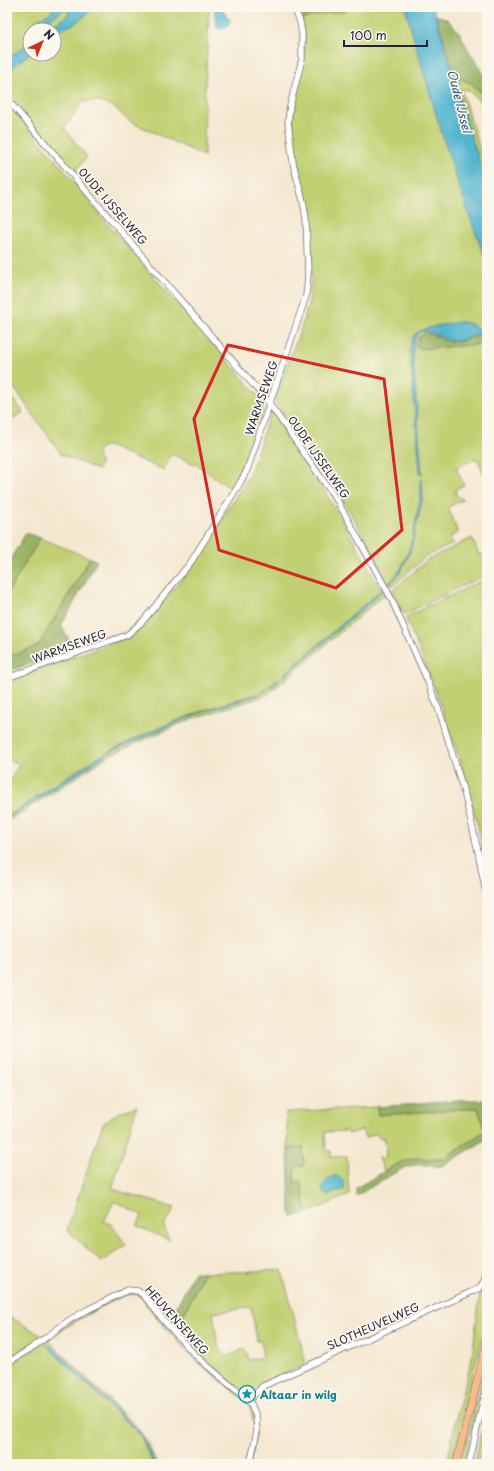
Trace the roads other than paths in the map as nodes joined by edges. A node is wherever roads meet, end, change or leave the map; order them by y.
1 (294, 7) edge
2 (7, 99) edge
3 (269, 403) junction
4 (7, 678) edge
5 (487, 898) edge
6 (487, 1258) edge
7 (487, 1342) edge
8 (7, 1363) edge
9 (487, 1390) edge
10 (249, 1400) junction
11 (250, 1464) edge
12 (456, 1464) edge
13 (469, 1464) edge

1 - 3 street, WARMSEWEG
2 - 3 street, OUDE IJSSELWEG
3 - 4 street, WARMSEWEG
3 - 5 street, OUDE IJSSELWEG
6 - 10 street, SLOTHEUVELWEG
7 - 12 main road
8 - 10 street, HEUVENSEWEG
9 - 13 street
10 - 11 street, HEUVENSEWEG

